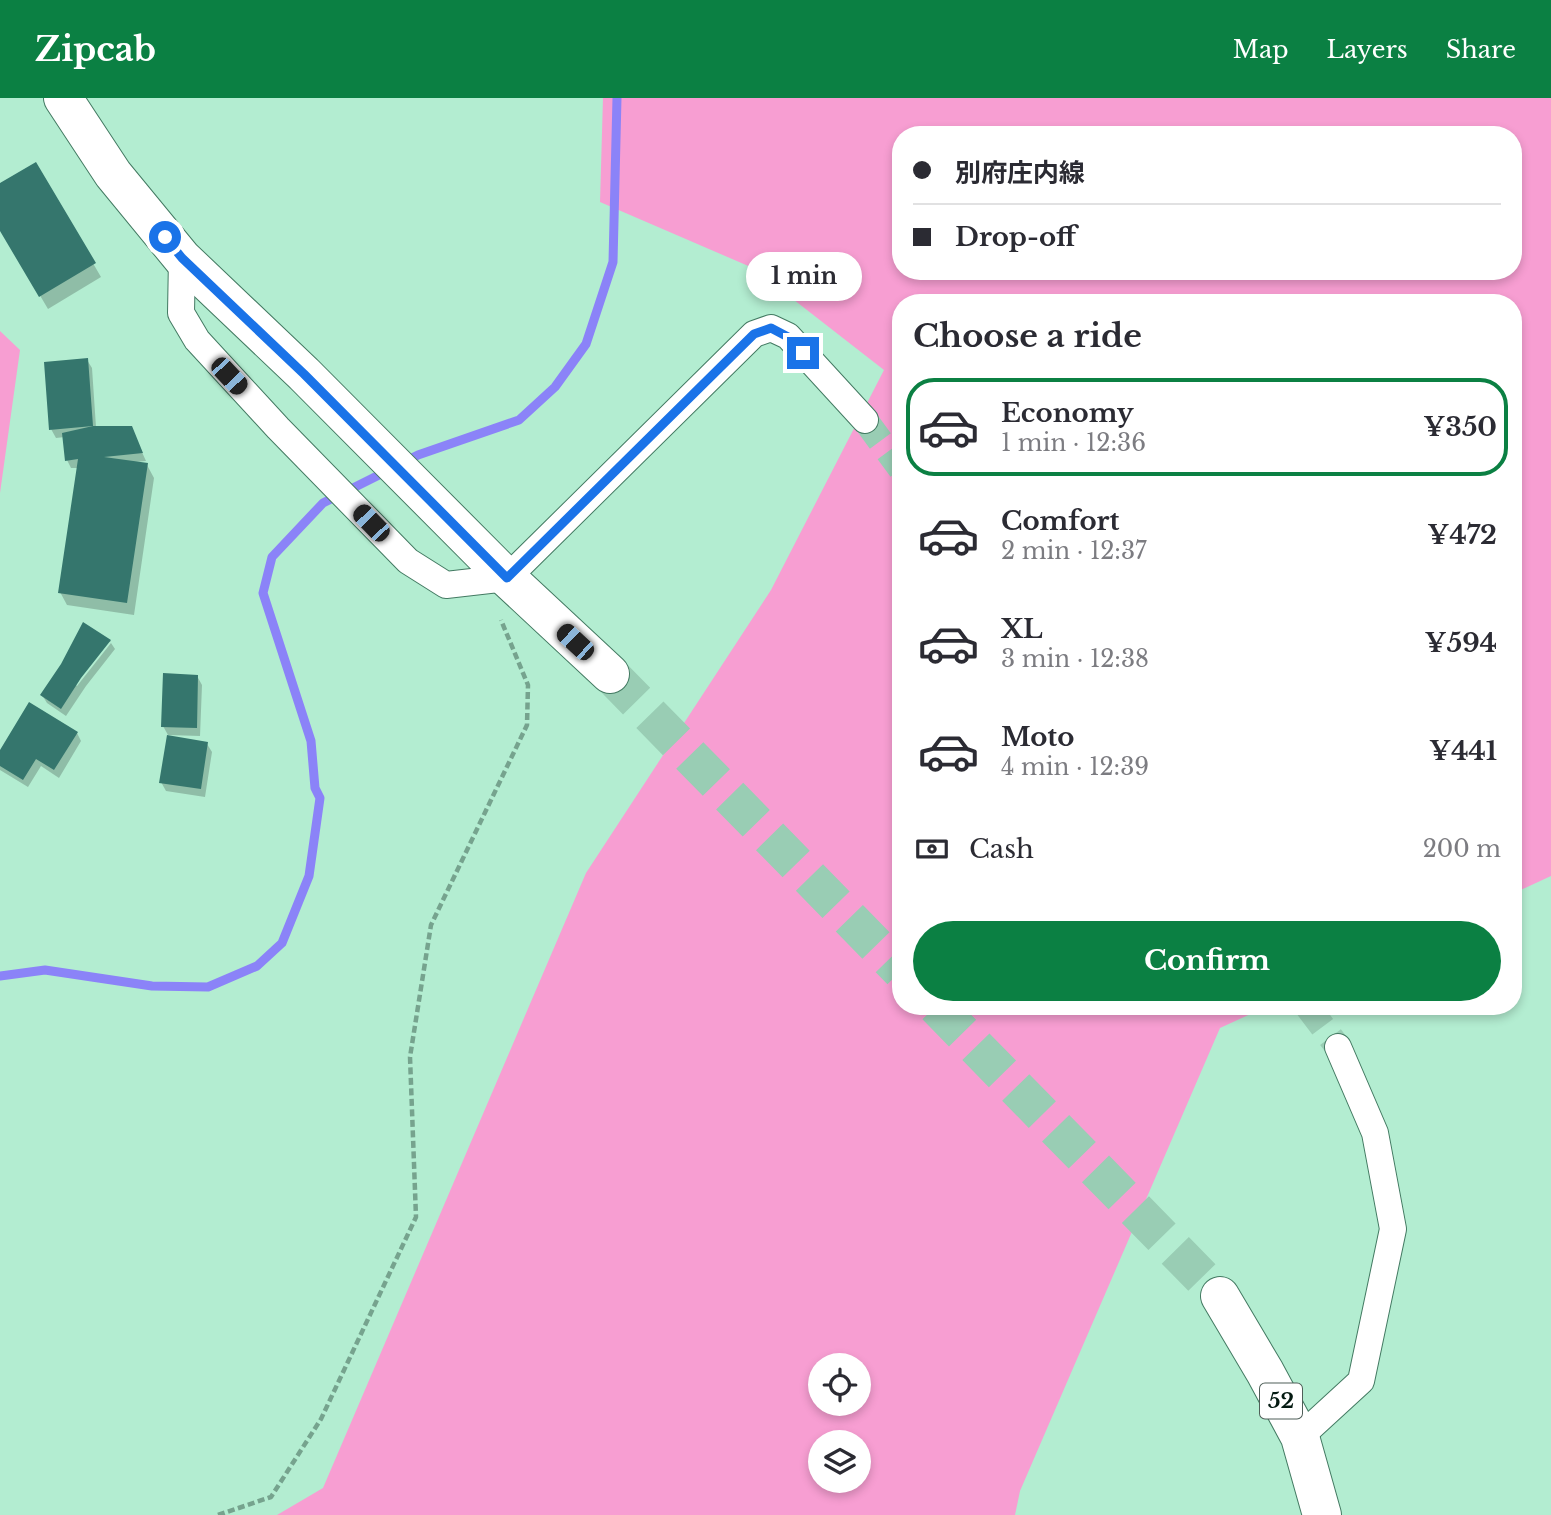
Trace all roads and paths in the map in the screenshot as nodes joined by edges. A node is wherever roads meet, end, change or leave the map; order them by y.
1 (63, 98) edge
2 (182, 258) junction
3 (864, 420) tunnel mouth
4 (507, 578) junction
5 (610, 674) tunnel mouth
6 (1338, 1047) tunnel mouth
7 (1220, 1296) tunnel mouth
8 (1300, 1437) junction
9 (218, 1515) edge
10 (1322, 1515) edge

1 - 2 main road
2 - 4 main road
2 - 4 street
3 - 4 street
4 - 5 main road
4 - 9 path
6 - 8 street
7 - 8 main road, 52
8 - 10 main road, 52

